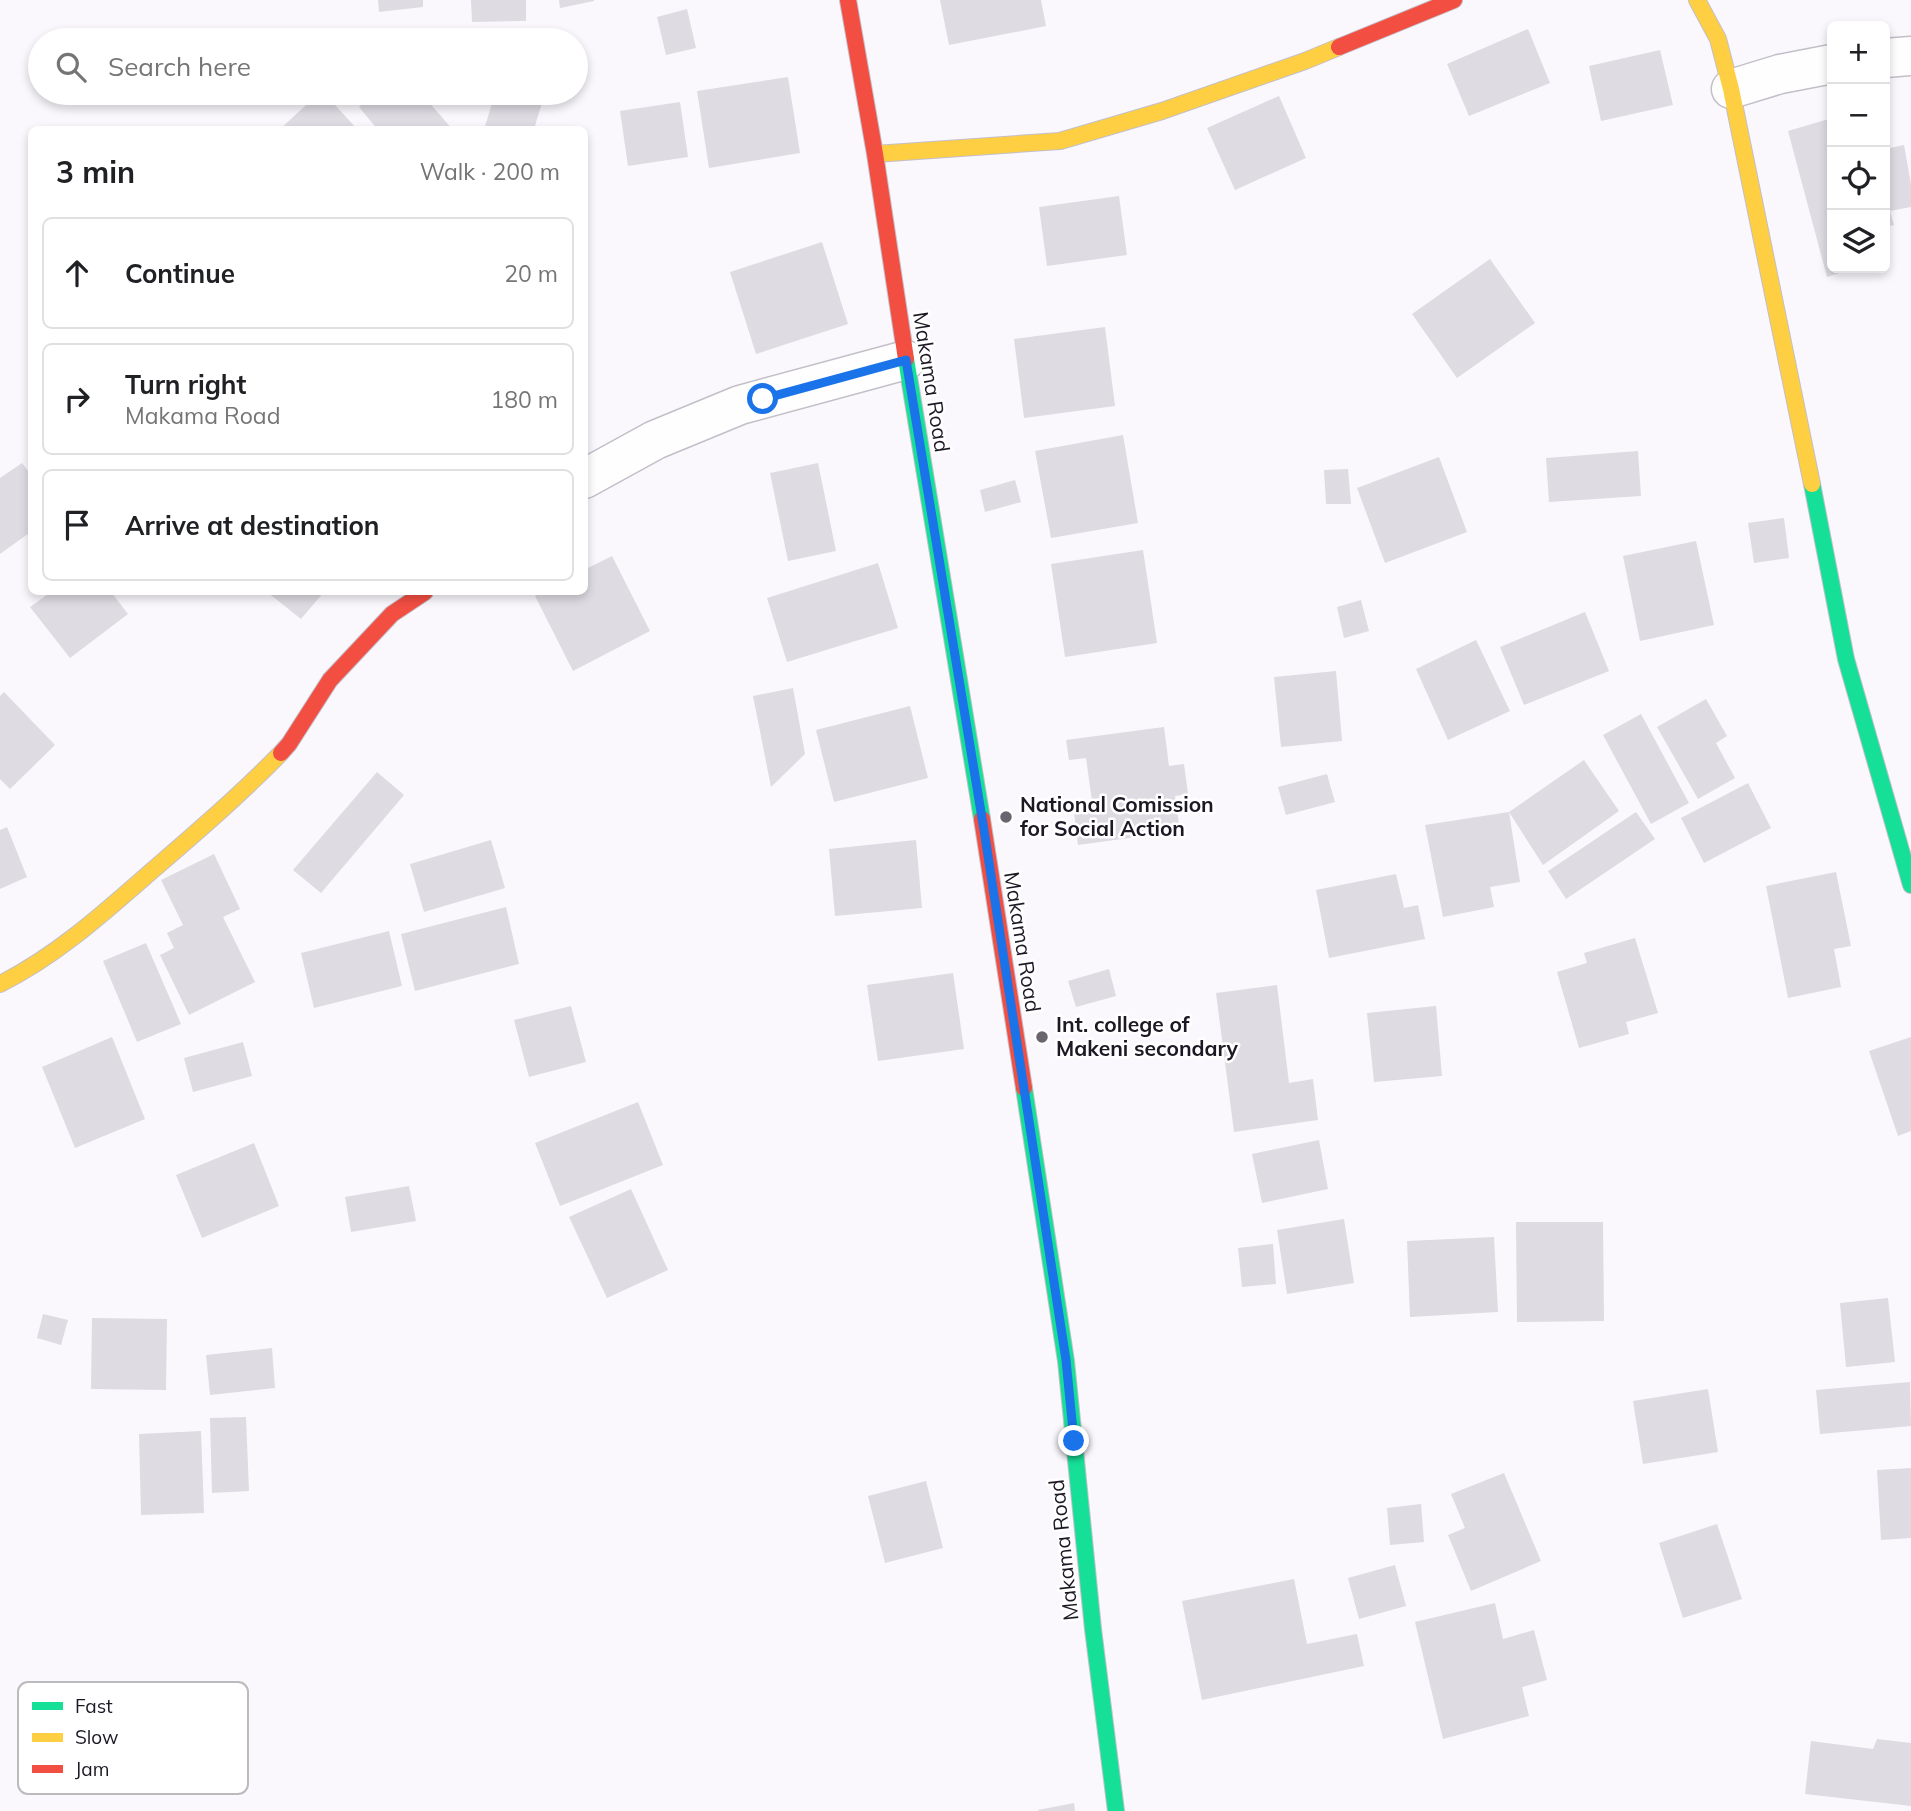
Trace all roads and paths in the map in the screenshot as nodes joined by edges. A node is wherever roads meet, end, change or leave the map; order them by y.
1 (848, 0) edge
2 (1454, 0) edge
3 (1696, 0) edge
4 (1911, 56) edge
5 (1890, 58) edge
6 (1827, 65) edge
7 (1731, 89) junction
8 (875, 154) junction
9 (906, 360) junction
10 (588, 477) edge
11 (420, 595) edge
12 (1911, 885) edge
13 (0, 984) edge
14 (1116, 1811) edge

1 - 8 street, Makama Road
2 - 8 street
3 - 7 street
4 - 5 street
6 - 7 street
7 - 12 street
8 - 9 street, Makama Road
9 - 10 street
9 - 14 street, Makama Road
11 - 13 street

